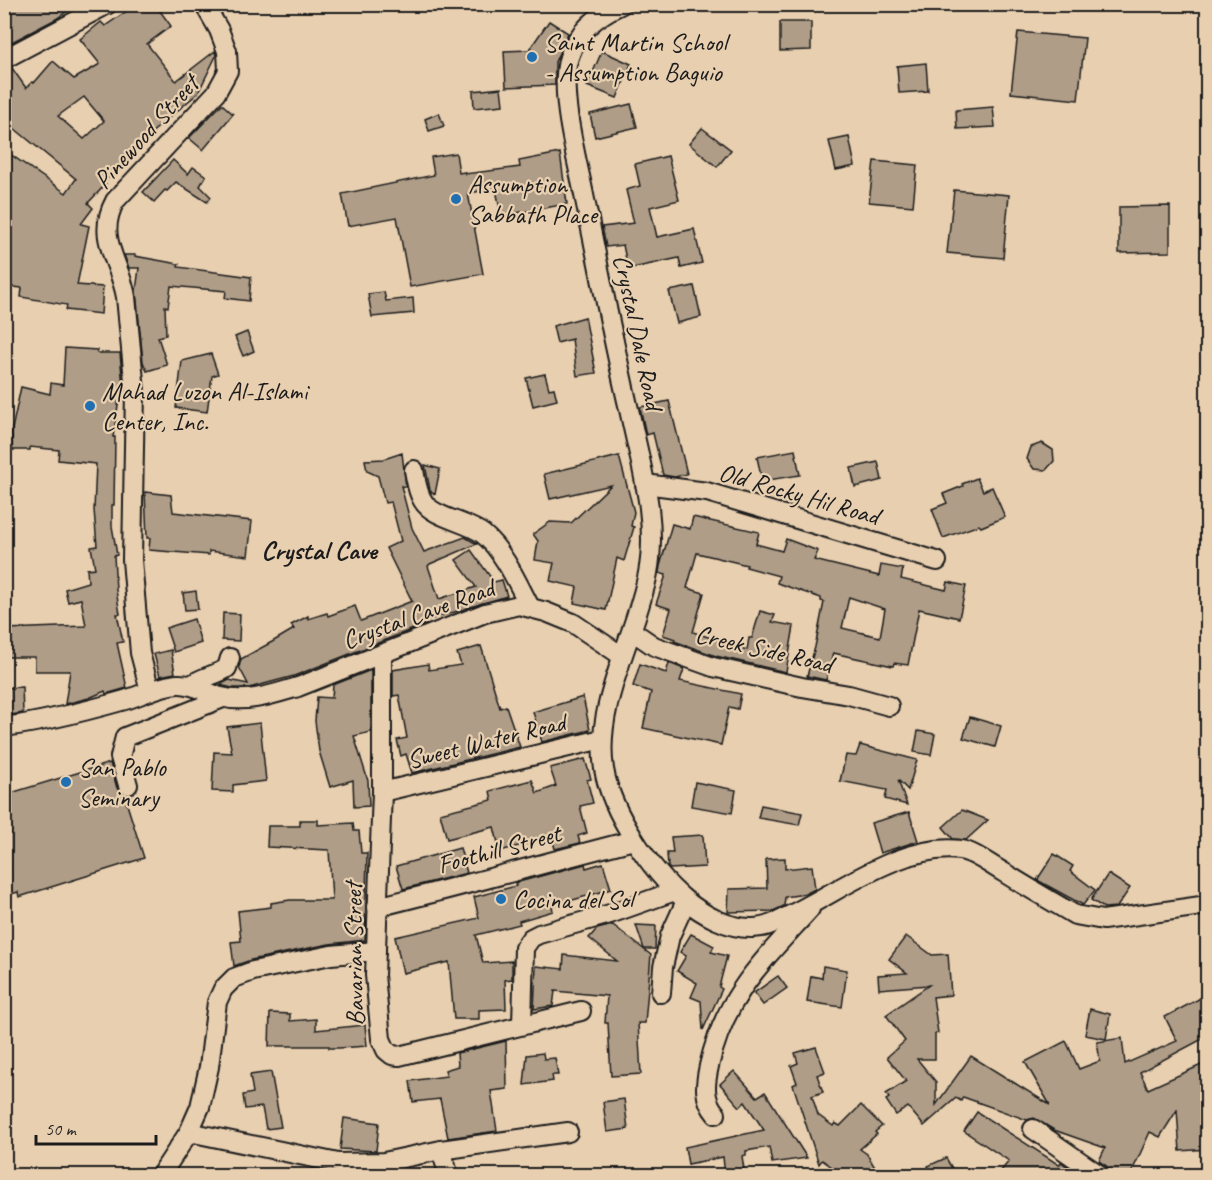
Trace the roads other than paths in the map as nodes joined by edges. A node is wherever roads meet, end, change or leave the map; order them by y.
1 (108, 4) edge
2 (204, 4) edge
3 (622, 4) edge
4 (4, 59) edge
5 (414, 470) dead end
6 (645, 484) junction
7 (937, 561) dead end
8 (530, 607) junction
9 (632, 631) junction
10 (382, 654) junction
11 (622, 656) junction
12 (230, 658) dead end
13 (191, 685) junction
14 (150, 692) junction
15 (223, 698) junction
16 (890, 706) dead end
17 (4, 727) edge
18 (602, 739) junction
19 (129, 785) dead end
20 (382, 792) junction
21 (634, 840) junction
22 (681, 896) junction
23 (818, 901) junction
24 (1208, 905) edge
25 (376, 907) junction
26 (376, 951) junction
27 (661, 993) dead end
28 (581, 1011) dead end
29 (522, 1025) junction
30 (716, 1114) dead end
31 (1033, 1129) dead end
32 (189, 1132) junction
33 (568, 1132) dead end
34 (441, 1150) junction
35 (160, 1176) edge
36 (448, 1176) edge
37 (1101, 1176) edge

1 - 4 street
2 - 14 street, Pinewood Street
3 - 6 street, Crystal Dale Road
5 - 8 street
6 - 7 street, Old Rocky Hil Road
6 - 9 street, Crystal Dale Road
8 - 10 street, Crystal Cave Road
8 - 11 street, Crystal Cave Road
9 - 11 street, Crystal Dale Road
9 - 16 street, Creek Side Road
10 - 15 street, Crystal Cave Road
10 - 20 street, Bavarian Street
11 - 18 street
12 - 13 street
13 - 14 street, Crystal Cave Road
13 - 15 street, Crystal Cave Road
14 - 17 street, Crystal Cave Road
15 - 19 street
18 - 20 street, Sweet Water Road
18 - 21 street
20 - 25 street, Bavarian Street
21 - 22 street
21 - 25 street, Foothill Street
22 - 23 street
22 - 27 street
22 - 29 street
23 - 24 street
23 - 30 street
25 - 26 street, Bavarian Street
26 - 29 street, Bavarian Street
26 - 32 street
28 - 29 street, Bavarian Street
31 - 37 street
32 - 34 street
32 - 35 street
33 - 34 street
34 - 36 street

